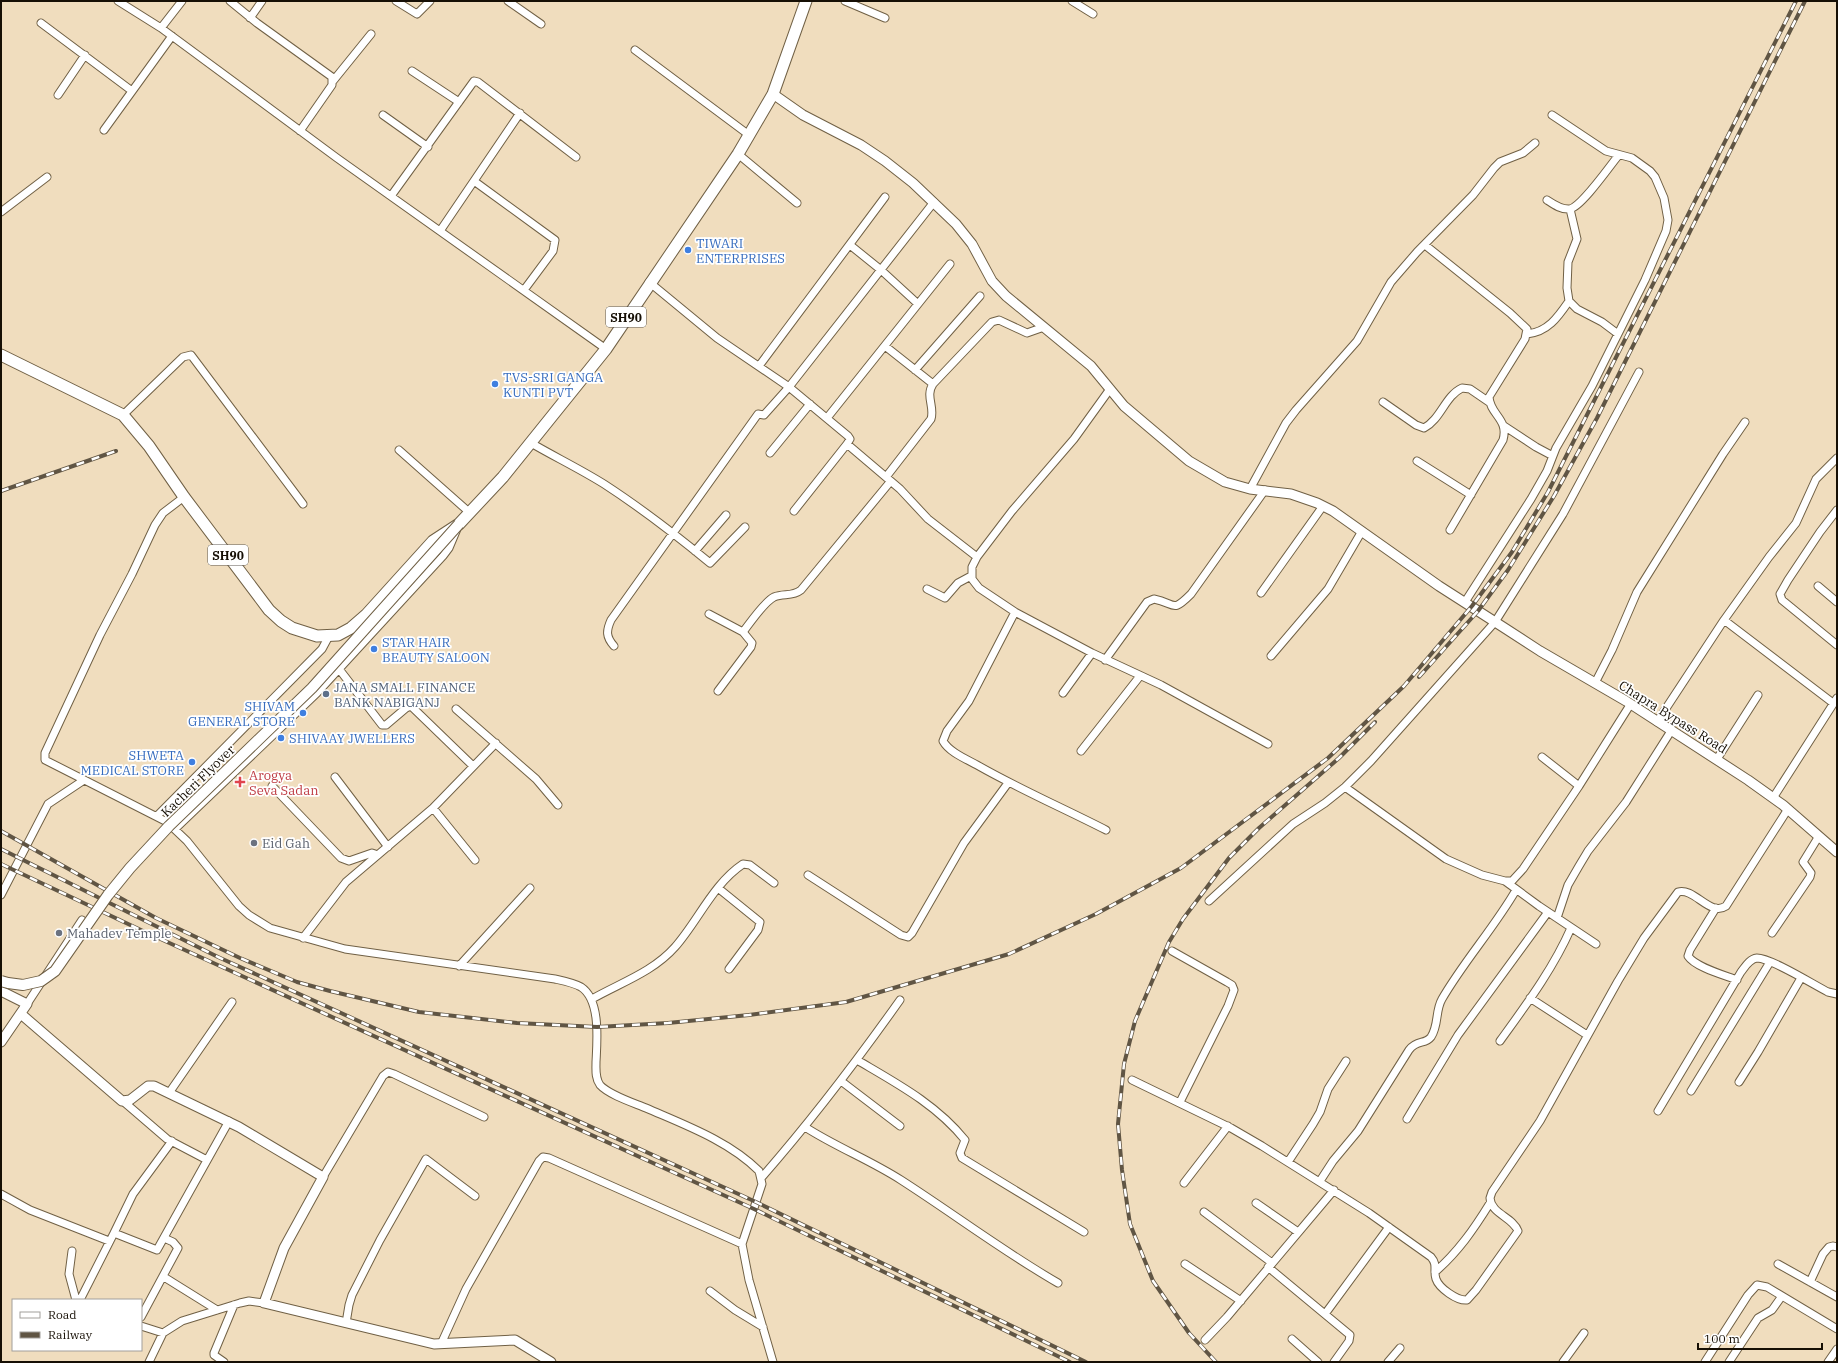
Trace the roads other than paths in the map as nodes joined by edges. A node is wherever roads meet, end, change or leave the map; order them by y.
1 (118, 1) edge
2 (182, 1) edge
3 (230, 1) edge
4 (262, 1) edge
5 (396, 1) edge
6 (430, 1) edge
7 (508, 1) edge
8 (806, 1) edge
9 (845, 1) edge
10 (1072, 1) edge
11 (1093, 14) dead end
12 (250, 18) junction
13 (885, 18) dead end
14 (41, 23) dead end
15 (541, 24) dead end
16 (161, 28) junction
17 (371, 34) dead end
18 (172, 36) junction
19 (635, 50) dead end
20 (85, 55) junction
21 (412, 72) dead end
22 (333, 81) junction
23 (132, 91) junction
24 (772, 94) junction
25 (58, 96) dead end
26 (459, 102) junction
27 (520, 113) junction
28 (383, 115) dead end
29 (1552, 115) dead end
30 (104, 130) dead end
31 (300, 130) junction
32 (749, 135) junction
33 (1535, 143) dead end
34 (428, 147) junction
35 (738, 154) junction
36 (1618, 156) junction
37 (576, 157) dead end
38 (47, 177) dead end
39 (474, 181) junction
40 (391, 196) junction
41 (885, 197) dead end
42 (1547, 200) dead end
43 (934, 202) junction
44 (797, 204) dead end
45 (1570, 209) junction
46 (1, 212) edge
47 (440, 231) junction
48 (850, 245) junction
49 (1425, 245) junction
50 (950, 264) dead end
51 (881, 270) junction
52 (649, 282) junction
53 (524, 290) junction
54 (980, 296) dead end
55 (1569, 301) junction
56 (918, 304) junction
57 (1044, 327) junction
58 (1527, 334) junction
59 (1618, 334) junction
60 (885, 346) junction
61 (606, 349) junction
62 (1, 355) edge
63 (759, 366) junction
64 (916, 370) junction
65 (1639, 372) dead end
66 (933, 384) junction
67 (789, 387) junction
68 (1110, 389) junction
69 (1383, 402) dead end
70 (1489, 402) junction
71 (810, 404) junction
72 (123, 415) junction
73 (827, 418) junction
74 (1745, 422) dead end
75 (1504, 426) junction
76 (532, 443) junction
77 (847, 444) junction
78 (399, 450) dead end
79 (770, 453) dead end
80 (1552, 455) junction
81 (1837, 458) edge
82 (1417, 461) dead end
83 (888, 480) junction
84 (1250, 489) junction
85 (1265, 490) junction
86 (1471, 495) junction
87 (184, 496) junction
88 (303, 504) dead end
89 (1323, 506) junction
90 (1837, 510) edge
91 (794, 511) dead end
92 (469, 512) junction
93 (726, 515) dead end
94 (459, 524) junction
95 (745, 527) dead end
96 (1450, 530) dead end
97 (1362, 531) junction
98 (673, 533) junction
99 (695, 551) junction
100 (977, 557) junction
101 (971, 576) junction
102 (1818, 586) dead end
103 (928, 589) dead end
104 (1261, 593) dead end
105 (1465, 602) junction
106 (1837, 602) edge
107 (1015, 612) junction
108 (710, 614) dead end
109 (1724, 620) junction
110 (1495, 622) junction
111 (743, 632) junction
112 (329, 636) junction
113 (1837, 645) edge
114 (614, 646) dead end
115 (1092, 654) junction
116 (1271, 656) dead end
117 (1106, 660) junction
118 (339, 669) junction
119 (1140, 676) junction
120 (1595, 683) junction
121 (718, 691) dead end
122 (1063, 693) dead end
123 (1758, 695) dead end
124 (1835, 701) edge
125 (1630, 705) junction
126 (456, 709) dead end
127 (1657, 722) junction
128 (1671, 730) junction
129 (496, 743) junction
130 (1268, 744) dead end
131 (1081, 751) dead end
132 (1542, 757) dead end
133 (1717, 759) junction
134 (473, 766) junction
135 (335, 777) dead end
136 (84, 780) junction
137 (1008, 783) junction
138 (272, 786) dead end
139 (1579, 786) junction
140 (1345, 788) junction
141 (1772, 798) junction
142 (558, 805) dead end
143 (433, 808) junction
144 (1788, 809) junction
145 (157, 816) junction
146 (175, 829) junction
147 (1106, 830) dead end
148 (1819, 836) junction
149 (388, 846) junction
150 (1837, 852) edge
151 (378, 855) junction
152 (475, 860) dead end
153 (808, 875) dead end
154 (1505, 882) junction
155 (774, 883) dead end
156 (530, 888) dead end
157 (718, 888) junction
158 (1516, 890) junction
159 (1, 895) edge
160 (1209, 901) dead end
161 (1716, 908) junction
162 (1548, 912) junction
163 (1556, 918) junction
164 (82, 920) dead end
165 (1571, 928) junction
166 (1772, 934) dead end
167 (303, 938) junction
168 (1596, 944) dead end
169 (1172, 951) dead end
170 (1770, 962) junction
171 (459, 966) junction
172 (729, 969) dead end
173 (1801, 978) junction
174 (1, 980) edge
175 (1737, 980) junction
176 (1, 991) edge
177 (1837, 994) edge
178 (1530, 998) junction
179 (592, 999) junction
180 (900, 1000) dead end
181 (232, 1002) dead end
182 (27, 1004) junction
183 (21, 1014) junction
184 (1587, 1035) junction
185 (1500, 1041) dead end
186 (1, 1042) edge
187 (857, 1060) junction
188 (1346, 1061) dead end
189 (1132, 1080) dead end
190 (841, 1081) junction
191 (1739, 1082) dead end
192 (1691, 1091) dead end
193 (169, 1093) junction
194 (124, 1102) junction
195 (1180, 1102) junction
196 (1658, 1111) dead end
197 (484, 1117) dead end
198 (1408, 1119) dead end
199 (229, 1121) junction
200 (900, 1126) dead end
201 (1228, 1126) junction
202 (805, 1127) junction
203 (172, 1141) junction
204 (207, 1160) junction
205 (1288, 1162) junction
206 (323, 1177) junction
207 (762, 1178) junction
208 (1320, 1181) junction
209 (1184, 1183) dead end
210 (1334, 1190) junction
211 (1, 1194) edge
212 (475, 1196) dead end
213 (1256, 1203) dead end
214 (1490, 1203) junction
215 (1204, 1212) dead end
216 (1389, 1227) junction
217 (1084, 1232) dead end
218 (1298, 1232) junction
219 (114, 1233) junction
220 (164, 1238) junction
221 (109, 1241) junction
222 (742, 1244) junction
223 (1837, 1247) edge
224 (72, 1251) dead end
225 (1185, 1264) dead end
226 (1778, 1264) dead end
227 (1270, 1265) junction
228 (1435, 1272) junction
229 (164, 1276) junction
230 (1810, 1282) junction
231 (1058, 1283) dead end
232 (710, 1291) dead end
233 (1782, 1296) junction
234 (1837, 1297) edge
235 (76, 1299) edge
236 (80, 1299) edge
237 (1241, 1301) junction
238 (264, 1303) junction
239 (234, 1305) junction
240 (217, 1310) junction
241 (1325, 1314) junction
242 (142, 1315) edge
243 (346, 1324) junction
244 (142, 1326) edge
245 (763, 1328) junction
246 (1837, 1330) edge
247 (163, 1333) junction
248 (1584, 1333) dead end
249 (1292, 1339) dead end
250 (1204, 1340) dead end
251 (441, 1344) junction
252 (1400, 1348) dead end
253 (1837, 1349) edge
254 (149, 1362) edge
255 (224, 1362) edge
256 (551, 1362) edge
257 (772, 1362) edge
258 (1318, 1362) edge
259 (1334, 1362) edge
260 (1388, 1362) edge
261 (1563, 1362) edge
262 (1705, 1362) edge
263 (1729, 1362) edge
264 (1828, 1362) edge

1 - 16 street
2 - 16 street
3 - 12 street
4 - 12 street
5 - 6 street
7 - 15 street
8 - 24 main road, SH90
9 - 13 street
10 - 11 street
12 - 22 street
14 - 20 street
16 - 18 street
17 - 22 street
18 - 23 street
18 - 31 street
19 - 32 street
20 - 23 street
20 - 25 street
21 - 26 street
22 - 31 street
23 - 30 street
24 - 32 main road, SH90
24 - 43 street, Chapra Bypass Road
26 - 27 street
26 - 34 street
27 - 37 street
27 - 39 street
28 - 34 street
29 - 36 street
31 - 40 street
32 - 35 main road, SH90
33 - 49 street
34 - 40 street
35 - 44 street
35 - 52 main road, SH90
36 - 45 street
36 - 59 street
38 - 46 street
39 - 47 street
39 - 53 street
40 - 47 street
41 - 48 street
42 - 45 street
43 - 51 street
43 - 57 street, Chapra Bypass Road
45 - 55 street
47 - 53 street
48 - 51 street
48 - 63 street
49 - 58 street
49 - 84 street
50 - 56 street
51 - 56 street
51 - 67 street
52 - 61 main road, SH90
52 - 63 street
53 - 61 street
54 - 64 street
55 - 58 street
55 - 59 street
56 - 60 street
57 - 66 street
57 - 68 street, Chapra Bypass Road
58 - 70 street
59 - 80 street
60 - 64 street
60 - 73 street
61 - 76 main road, SH90
62 - 72 main road, SH90
63 - 67 street
64 - 66 street
65 - 110 street
66 - 83 street
67 - 71 street
67 - 98 street
68 - 84 street, Chapra Bypass Road
68 - 100 street
69 - 70 street
70 - 75 street
71 - 73 street
71 - 79 street
72 - 87 main road, SH90
72 - 88 street
73 - 77 street
74 - 120 street
75 - 80 street
75 - 86 street
76 - 92 main road, SH90
76 - 98 street
77 - 83 street
77 - 91 street
78 - 92 street
80 - 105 street
81 - 109 street
82 - 86 street
83 - 100 street
83 - 111 street
84 - 85 street, Chapra Bypass Road
85 - 89 street, Chapra Bypass Road
85 - 117 street
86 - 96 street
87 - 112 main road, SH90
87 - 136 street
89 - 97 street, Chapra Bypass Road
89 - 104 street
90 - 113 street
92 - 94 main road, SH90
93 - 99 street
94 - 112 main road, SH90
94 - 118 street
94 - 174 main road, Kacheri Flyover, bridge
95 - 99 street
97 - 105 street, Chapra Bypass Road
97 - 116 street
98 - 99 street
98 - 114 street
100 - 101 street
101 - 103 street
101 - 107 street
102 - 106 street
105 - 110 street, Chapra Bypass Road
107 - 115 street
107 - 137 street
108 - 111 street
109 - 124 street
109 - 127 street
110 - 120 street, Chapra Bypass Road
110 - 140 street
111 - 121 street
112 - 145 street
115 - 117 street
115 - 122 street
117 - 119 street
118 - 134 street
118 - 146 street
119 - 130 street
119 - 131 street
120 - 125 street, Chapra Bypass Road
123 - 133 street
124 - 141 street
125 - 127 street, Chapra Bypass Road
125 - 139 street
126 - 129 street
127 - 128 street, Chapra Bypass Road
128 - 133 street, Chapra Bypass Road
128 - 163 street
129 - 134 street
129 - 142 street
132 - 139 street
133 - 141 street, Chapra Bypass Road
134 - 143 street
135 - 149 street
136 - 145 street
136 - 159 street
137 - 147 street
137 - 153 street
138 - 151 street
139 - 154 street
140 - 154 street
140 - 160 street
141 - 144 street, Chapra Bypass Road
143 - 149 street
143 - 152 street
144 - 148 street, Chapra Bypass Road
144 - 161 street
145 - 146 street
146 - 167 street
148 - 150 street, Chapra Bypass Road
148 - 166 street
149 - 151 street
151 - 167 street
154 - 158 street
155 - 157 street
156 - 171 street
157 - 172 street
157 - 179 street
158 - 162 street
158 - 208 street
161 - 175 street
161 - 184 street
162 - 163 street
162 - 198 street
163 - 165 street
164 - 182 street
165 - 168 street
165 - 178 street
167 - 171 street
169 - 195 street
170 - 173 street
170 - 175 street
170 - 192 street
171 - 179 street
173 - 177 street
173 - 191 street
175 - 196 street
176 - 182 street
178 - 184 street
178 - 185 street
179 - 207 street
180 - 187 street
181 - 193 street
182 - 183 street
183 - 186 street
183 - 194 street
184 - 214 street
187 - 190 street
187 - 217 street
188 - 205 street
189 - 195 street
190 - 200 street
190 - 202 street
193 - 194 street
193 - 199 street
194 - 203 street
195 - 201 street
197 - 206 street
199 - 204 street
199 - 206 street
201 - 205 street
201 - 209 street
202 - 207 street
202 - 231 street
203 - 204 street
203 - 219 street
204 - 220 street
205 - 208 street
206 - 238 street
207 - 222 street
208 - 210 street
210 - 216 street
210 - 218 street
211 - 221 street
212 - 243 street
213 - 218 street
214 - 228 street
214 - 228 street
215 - 227 street
216 - 228 street
216 - 241 street
218 - 227 street
219 - 220 street
219 - 221 street
220 - 229 street
221 - 236 street
222 - 245 street
222 - 251 street
223 - 230 street
224 - 235 street
225 - 237 street
226 - 230 street
227 - 237 street
227 - 241 street
229 - 240 street
229 - 242 street
230 - 234 street
232 - 245 street
233 - 246 street
233 - 262 street
233 - 263 street
237 - 250 street
238 - 239 street
238 - 243 street
239 - 240 street
239 - 255 street
240 - 247 street
241 - 259 street
243 - 251 street
244 - 247 street
245 - 257 street
247 - 254 street
248 - 261 street
249 - 258 street
251 - 256 street
252 - 260 street
253 - 264 street

